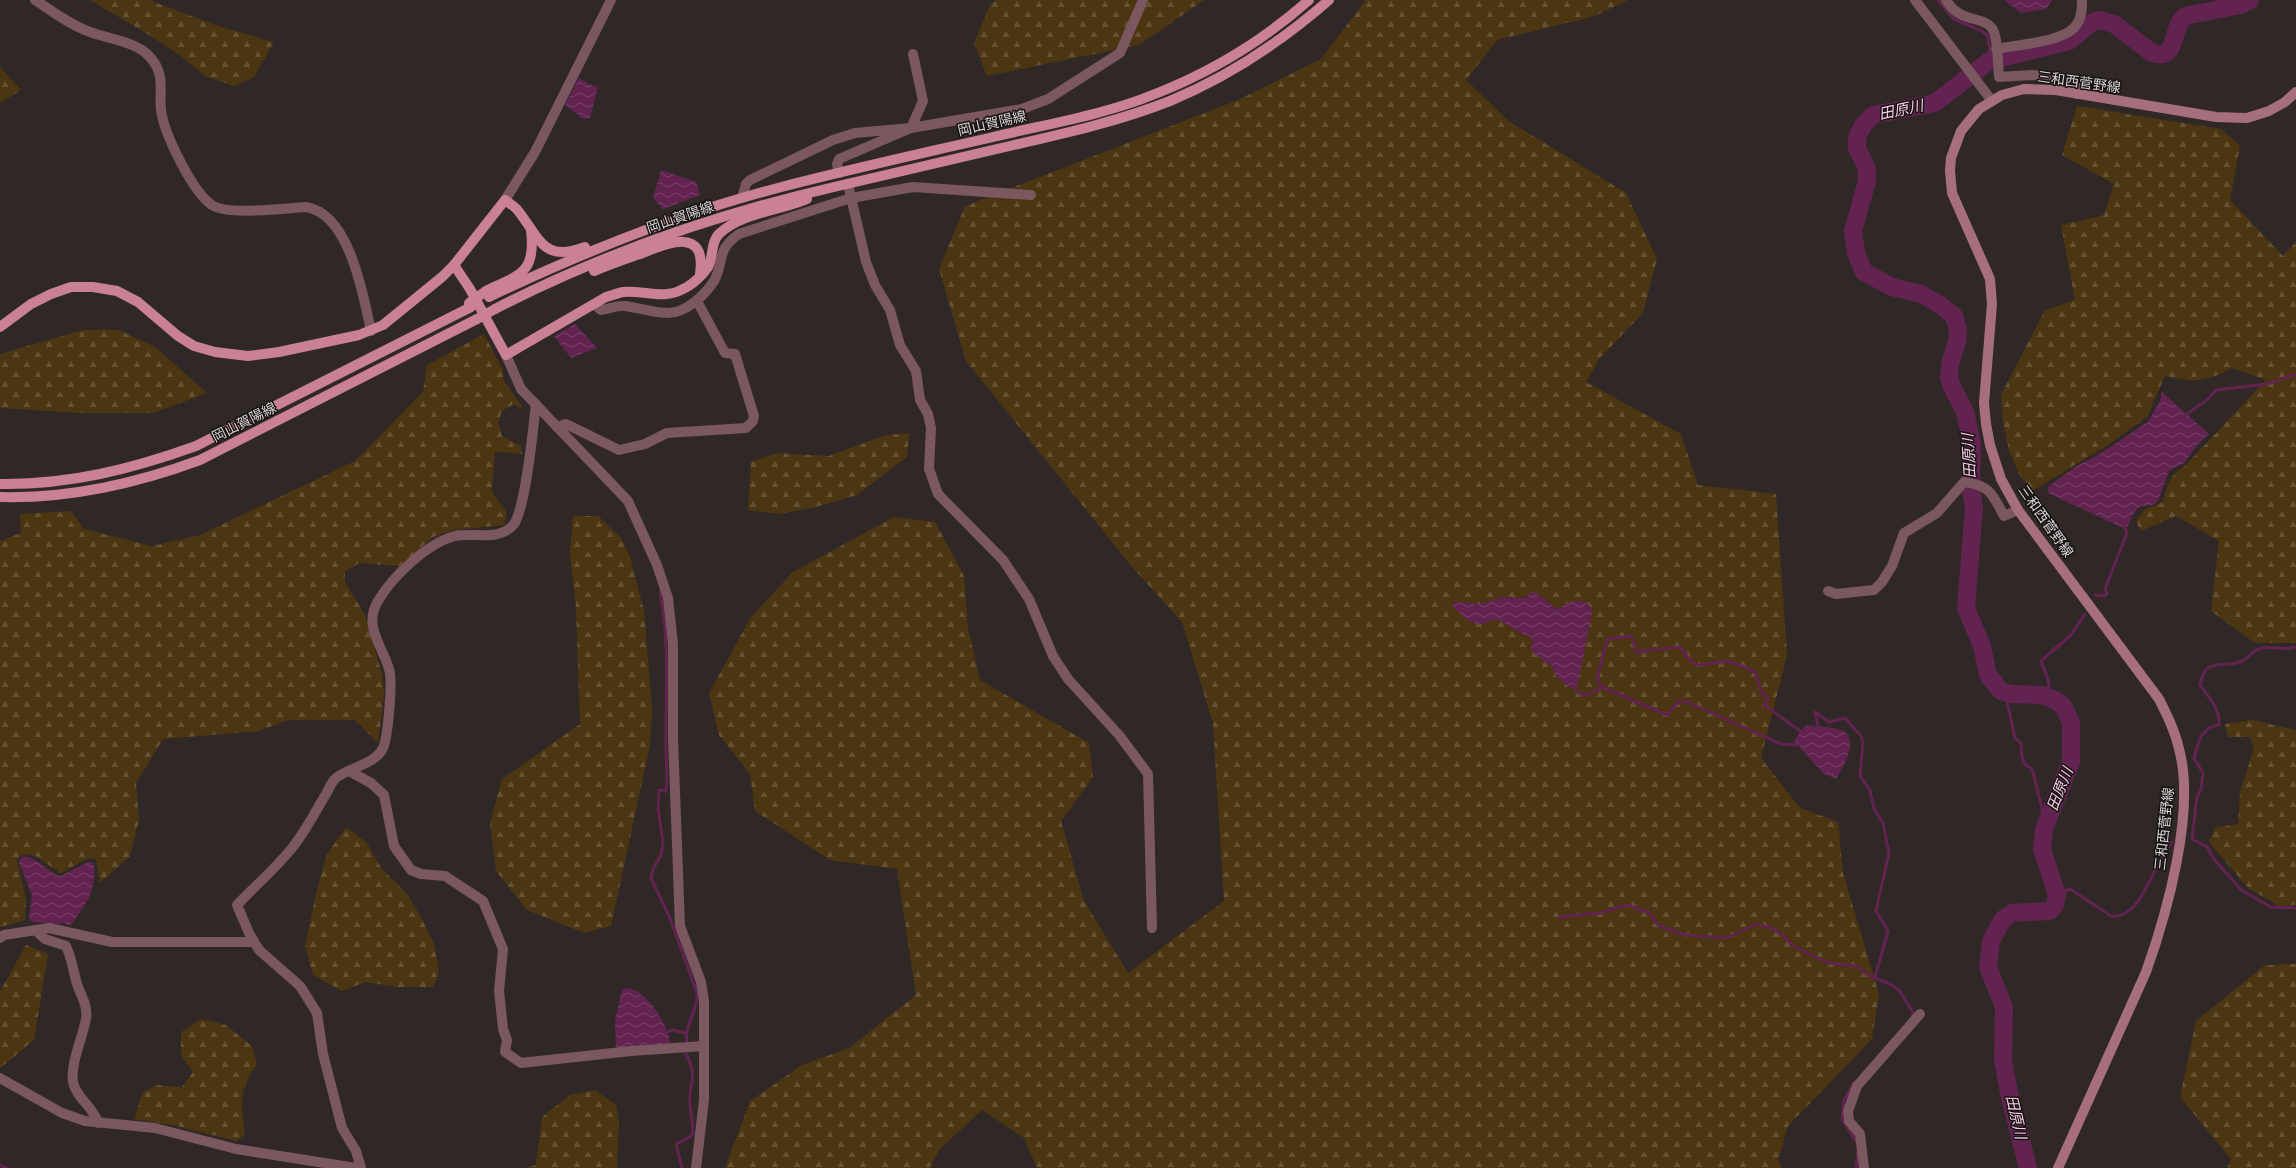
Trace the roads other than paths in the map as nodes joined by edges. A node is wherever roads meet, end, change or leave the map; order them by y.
1 (35, 0) edge
2 (611, 0) edge
3 (1143, 0) edge
4 (1309, 0) edge
5 (1329, 0) edge
6 (1914, 0) edge
7 (1946, 0) edge
8 (2082, 0) edge
9 (1996, 50) junction
10 (913, 54) dead end
11 (2296, 92) edge
12 (2077, 94) junction
13 (1992, 101) junction
14 (911, 128) junction
15 (839, 173) junction
16 (848, 184) junction
17 (833, 187) junction
18 (1031, 195) dead end
19 (742, 198) junction
20 (851, 198) junction
21 (505, 200) junction
22 (660, 224) junction
23 (531, 230) junction
24 (454, 265) junction
25 (700, 274) junction
26 (563, 277) junction
27 (488, 294) junction
28 (697, 301) junction
29 (594, 304) junction
30 (0, 327) edge
31 (371, 331) junction
32 (506, 355) junction
33 (536, 404) junction
34 (557, 426) junction
35 (0, 484) edge
36 (0, 497) edge
37 (2018, 510) junction
38 (1828, 591) dead end
39 (349, 771) junction
40 (1152, 928) dead end
41 (35, 930) junction
42 (0, 938) edge
43 (254, 942) junction
44 (1920, 1014) dead end
45 (704, 1046) junction
46 (0, 1078) edge
47 (98, 1123) junction
48 (356, 1168) edge
49 (361, 1168) edge
50 (696, 1168) edge
51 (1864, 1168) edge
52 (2058, 1168) edge

1 - 31 street
2 - 21 street
3 - 14 street
4 - 15 main road, 岡山賀陽線
5 - 16 main road, 岡山賀陽線
6 - 13 street
7 - 9 street
8 - 9 street
9 - 12 street
10 - 14 street
11 - 12 main road, 三和西菅野線
12 - 13 main road, 三和西菅野線
13 - 37 main road, 三和西菅野線
14 - 15 street
14 - 19 street
15 - 19 main road, 岡山賀陽線
16 - 17 main road, 岡山賀陽線
16 - 20 street
17 - 25 main road, 岡山賀陽線
17 - 26 main road, 岡山賀陽線
18 - 20 street
19 - 22 main road, 岡山賀陽線
20 - 28 street
20 - 40 street
21 - 23 main road, 岡山賀陽線
21 - 24 main road
22 - 23 main road, 岡山賀陽線
22 - 27 main road, 岡山賀陽線
23 - 27 main road, 岡山賀陽線
24 - 31 main road
24 - 32 main road
25 - 26 main road, 岡山賀陽線
25 - 29 main road, 岡山賀陽線
26 - 36 main road, 岡山賀陽線, bridge
27 - 35 main road, 岡山賀陽線
28 - 29 street
28 - 34 street
29 - 32 main road, 岡山賀陽線
30 - 31 main road
32 - 33 street
33 - 34 street
33 - 39 street
34 - 45 street
37 - 38 street
37 - 52 main road, 三和西菅野線
39 - 43 street
39 - 45 street
41 - 42 street
41 - 43 street
41 - 47 street
43 - 49 street
44 - 51 street
45 - 50 street
46 - 47 street
47 - 48 street

